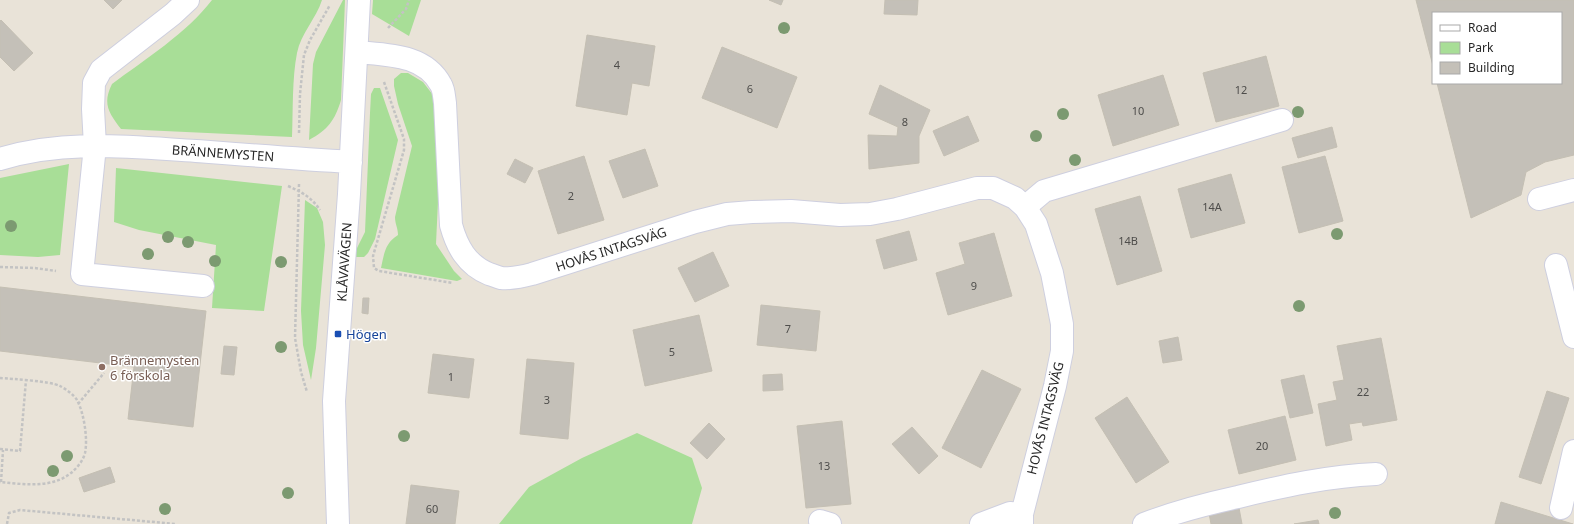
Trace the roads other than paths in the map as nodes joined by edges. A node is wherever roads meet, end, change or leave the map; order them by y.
1 (188, 0) edge
2 (359, 0) edge
3 (357, 52) junction
4 (1282, 120) dead end
5 (94, 146) junction
6 (0, 159) edge
7 (351, 162) junction
8 (1574, 190) edge
9 (1539, 199) dead end
10 (1025, 207) junction
11 (1556, 265) dead end
12 (203, 286) dead end
13 (1574, 337) edge
14 (1574, 451) edge
15 (1376, 474) dead end
16 (1561, 508) dead end
17 (1022, 519) edge
18 (1153, 522) edge
19 (338, 524) edge
20 (981, 524) edge

1 - 5 street
2 - 3 street, KLÅVAVÄGEN
3 - 7 street, KLÅVAVÄGEN
3 - 10 street, HOVÅS INTAGSVÄG
4 - 10 street
5 - 6 street, BRÄNNEMYSTEN
5 - 7 street, BRÄNNEMYSTEN
5 - 12 street
7 - 19 street, KLÅVAVÄGEN
8 - 9 street
10 - 17 street, HOVÅS INTAGSVÄG
11 - 13 street
14 - 16 street
15 - 18 street
17 - 20 street, HOVÅS INTAGSVÄG

